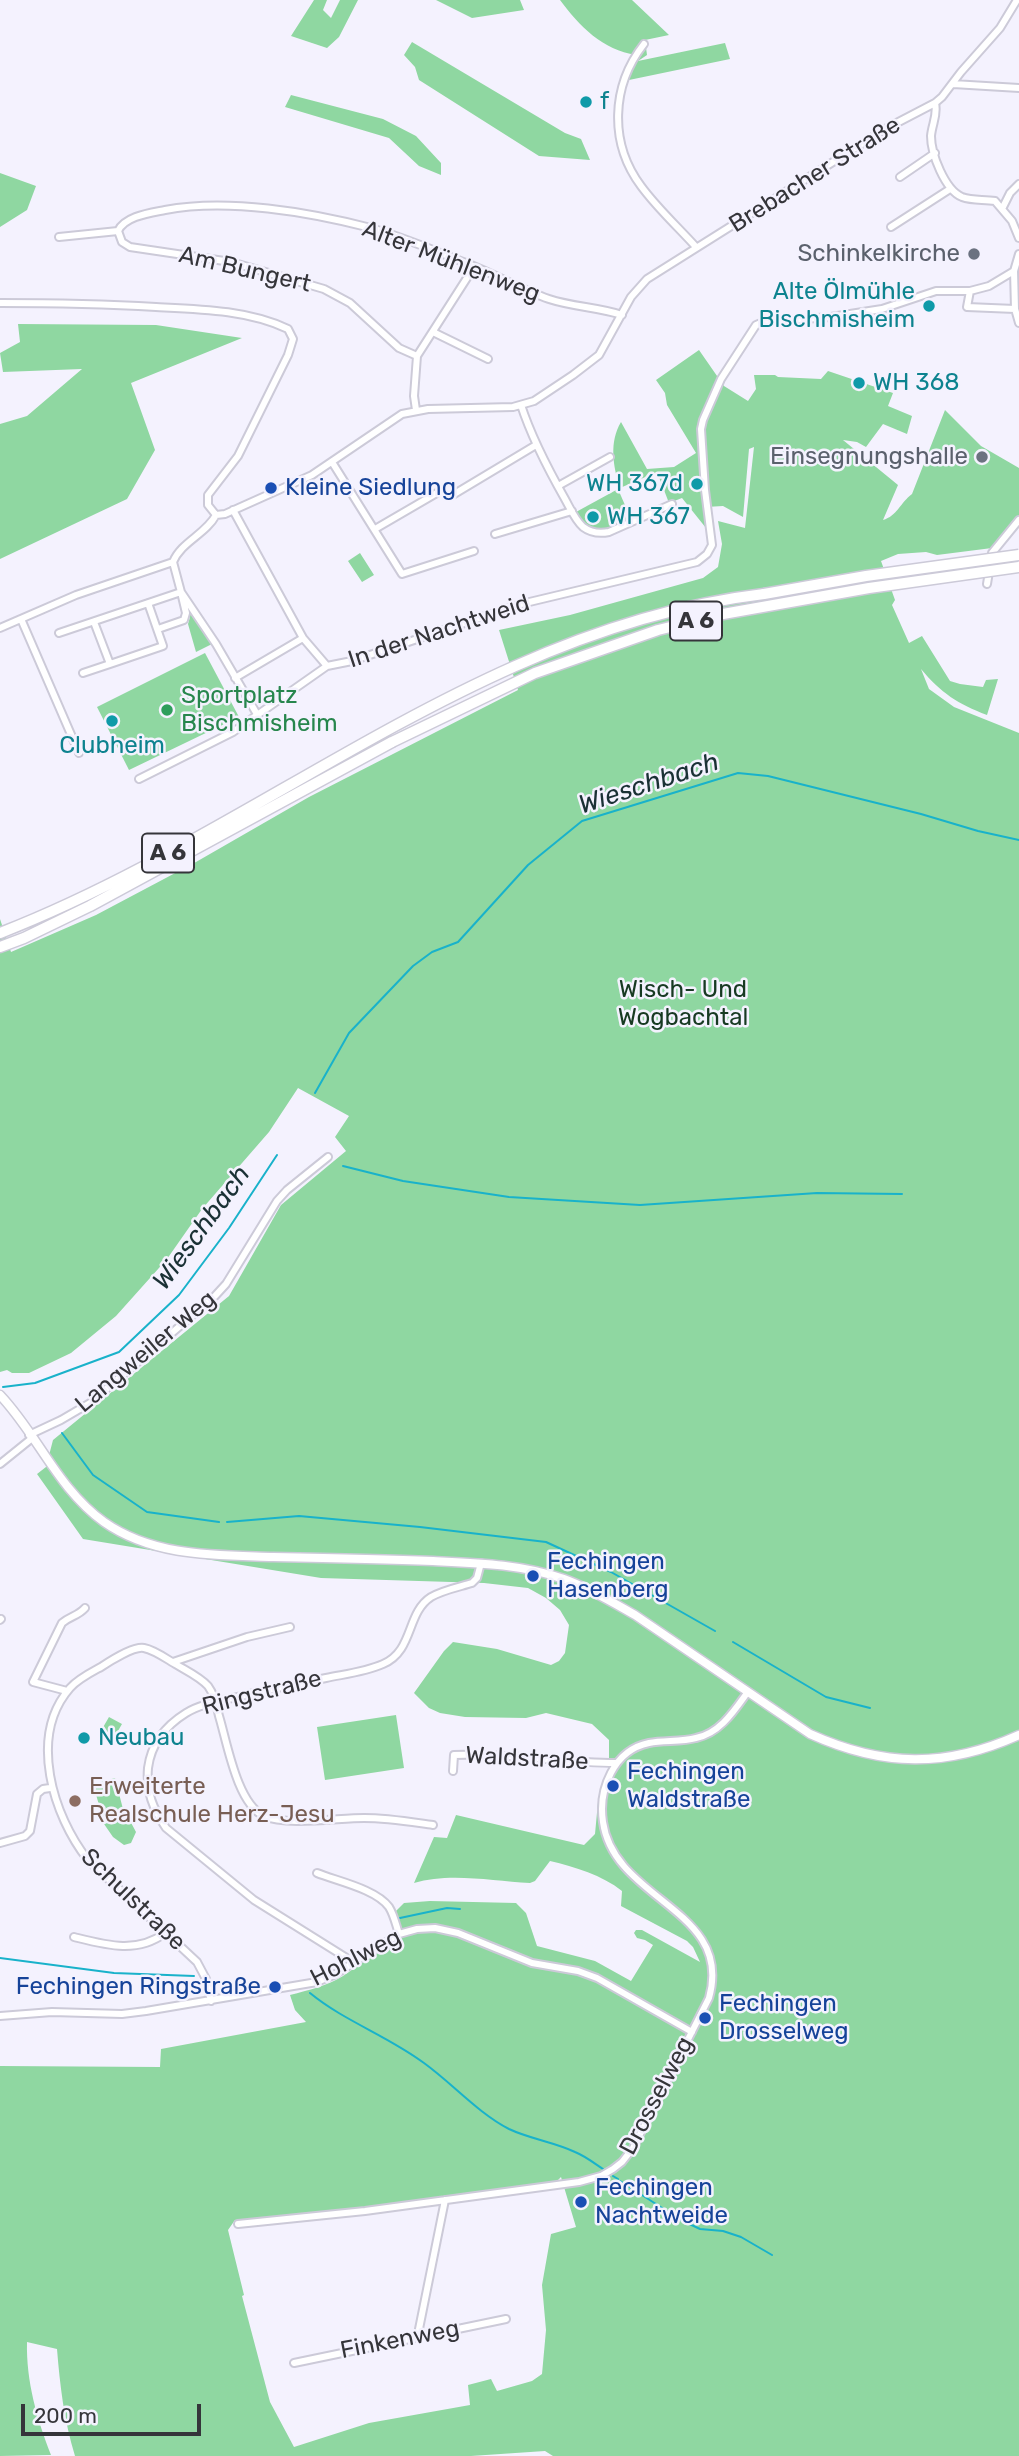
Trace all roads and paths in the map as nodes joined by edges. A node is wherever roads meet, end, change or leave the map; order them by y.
1 (1017, 0) edge
2 (644, 44) dead end
3 (953, 84) junction
4 (1019, 88) edge
5 (935, 103) junction
6 (934, 153) junction
7 (900, 177) dead end
8 (1019, 184) edge
9 (950, 189) junction
10 (1003, 207) junction
11 (891, 227) dead end
12 (118, 231) junction
13 (60, 237) dead end
14 (1019, 238) edge
15 (696, 247) junction
16 (1019, 257) edge
17 (474, 267) junction
18 (1014, 271) junction
19 (970, 291) junction
20 (0, 303) edge
21 (1015, 309) junction
22 (622, 315) junction
23 (1019, 323) edge
24 (433, 332) junction
25 (417, 356) junction
26 (488, 359) dead end
27 (521, 405) junction
28 (416, 410) junction
29 (536, 445) junction
30 (610, 457) dead end
31 (332, 462) junction
32 (558, 486) junction
33 (442, 490) dead end
34 (451, 496) dead end
35 (672, 504) dead end
36 (233, 510) junction
37 (572, 511) junction
38 (216, 515) junction
39 (1019, 520) edge
40 (375, 528) junction
41 (495, 534) dead end
42 (474, 551) dead end
43 (1019, 555) edge
44 (173, 562) junction
45 (1019, 567) edge
46 (987, 584) dead end
47 (181, 592) junction
48 (148, 603) junction
49 (20, 619) junction
50 (94, 622) junction
51 (0, 628) edge
52 (158, 629) junction
53 (60, 633) dead end
54 (303, 638) junction
55 (110, 664) junction
56 (327, 666) junction
57 (83, 673) dead end
58 (235, 678) junction
59 (258, 716) junction
60 (79, 753) dead end
61 (333, 768) junction
62 (139, 779) dead end
63 (0, 933) edge
64 (0, 947) edge
65 (328, 1157) dead end
66 (0, 1395) edge
67 (30, 1437) junction
68 (0, 1464) edge
69 (481, 1563) junction
70 (85, 1608) dead end
71 (290, 1627) dead end
72 (173, 1662) junction
73 (23, 1679) dead end
74 (33, 1682) junction
75 (67, 1691) junction
76 (747, 1693) junction
77 (215, 1702) junction
78 (1019, 1735) edge
79 (616, 1763) junction
80 (612, 1771) joint
81 (453, 1772) dead end
82 (50, 1788) junction
83 (433, 1825) dead end
84 (0, 1843) edge
85 (317, 1873) dead end
86 (165, 1933) junction
87 (399, 1934) junction
88 (74, 1937) dead end
89 (353, 1962) junction
90 (211, 2001) junction
91 (0, 2016) edge
92 (692, 2032) junction
93 (445, 2200) junction
94 (238, 2224) dead end
95 (506, 2319) dead end
96 (419, 2336) junction
97 (294, 2363) dead end

1 - 3 street, Brebacher Straße
2 - 15 street
3 - 4 street
3 - 5 street, Brebacher Straße
5 - 6 street
5 - 15 street, Brebacher Straße
6 - 7 street
6 - 9 street
8 - 10 street
9 - 10 street
9 - 11 street
10 - 14 street
12 - 13 street
12 - 17 street, Alter Mühlenweg
12 - 25 street, Am Bungert
15 - 22 street, Brebacher Straße
16 - 18 street
17 - 22 street, Alter Mühlenweg
17 - 24 street
18 - 19 street
18 - 21 street
19 - 21 street
19 - 56 street, In der Nachtweid
20 - 38 street
21 - 23 street
22 - 27 street, Brebacher Straße
24 - 25 street
24 - 26 street
25 - 28 street
27 - 28 street, Brebacher Straße
27 - 29 street
28 - 31 street, Brebacher Straße
29 - 32 street
29 - 34 street
30 - 32 street
31 - 36 street, Brebacher Straße
31 - 40 street
32 - 37 street
33 - 40 street
35 - 37 street
36 - 38 street, Brebacher Straße
36 - 54 street
37 - 41 street
38 - 44 street
39 - 46 street
40 - 42 street
43 - 61 highway, A 6, bridge
44 - 47 street
44 - 49 street
45 - 61 highway, A 6, bridge
47 - 48 street
47 - 52 street
47 - 58 street
48 - 50 street
48 - 52 street
49 - 51 street
49 - 60 street
50 - 53 street
50 - 55 street
52 - 55 street
54 - 56 street
54 - 58 street
55 - 57 street
56 - 59 street
58 - 59 street
59 - 62 street
61 - 63 highway, A 6
61 - 64 highway, A 6
65 - 67 street, Langweiler Weg
66 - 67 main road
67 - 68 street, Langweiler Weg
67 - 69 main road
69 - 76 main road
69 - 77 street, Ringstraße
70 - 74 street
71 - 72 street
72 - 75 street
72 - 77 street
73 - 74 street
74 - 75 street
75 - 82 street, Schulstraße
76 - 78 main road
76 - 79 street, Waldstraße
77 - 83 street
77 - 89 street, Ringstraße
79 - 80 street, Waldstraße
79 - 81 street, Waldstraße
80 - 92 street, Drosselweg
82 - 84 street
82 - 86 street, Schulstraße
85 - 87 street
86 - 88 street
86 - 90 street, Schulstraße
87 - 89 street, Hohlweg
87 - 92 street, Hohlweg
89 - 90 street, Hohlweg
90 - 91 street, Hohlweg
92 - 93 street, Drosselweg
93 - 94 street, Drosselweg
93 - 96 street
95 - 96 street, Finkenweg
96 - 97 street, Finkenweg

